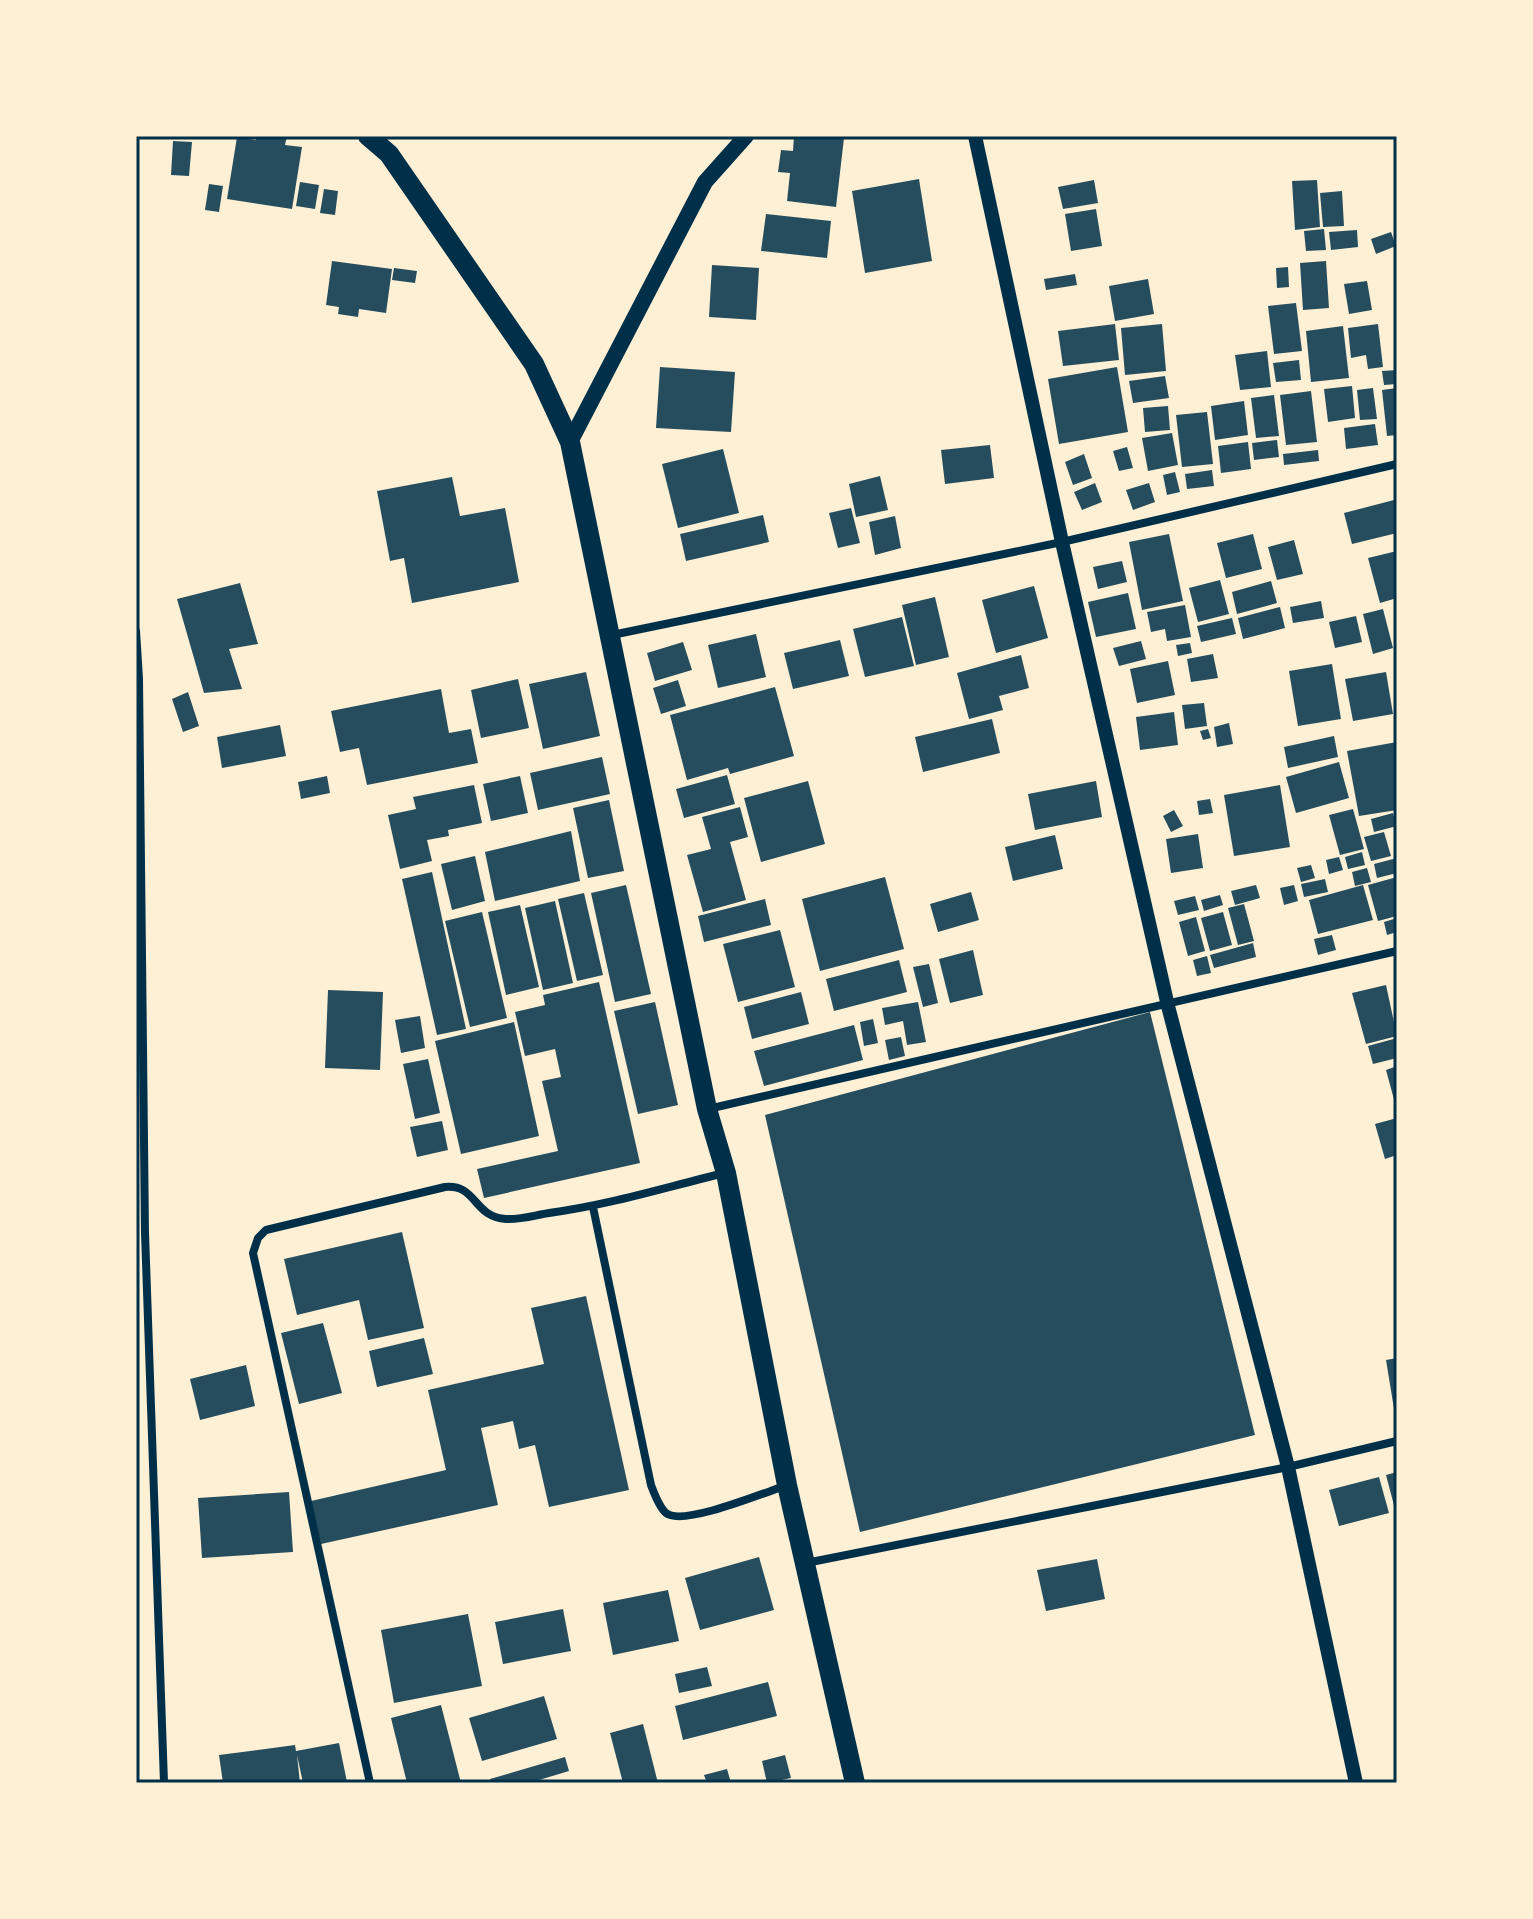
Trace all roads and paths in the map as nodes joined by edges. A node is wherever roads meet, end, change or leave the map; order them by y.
1 (368, 136) edge
2 (746, 136) edge
3 (975, 136) edge
4 (570, 442) junction
5 (1397, 464) edge
6 (1062, 542) junction
7 (136, 631) edge
8 (609, 636) junction
9 (1397, 951) edge
10 (1168, 1006) junction
11 (707, 1109) junction
12 (726, 1173) junction
13 (593, 1207) junction
14 (1397, 1441) edge
15 (1288, 1467) junction
16 (787, 1485) junction
17 (805, 1563) junction
18 (164, 1783) edge
19 (370, 1783) edge
20 (855, 1783) edge
21 (1356, 1783) edge

1 - 4 main road
2 - 4 main road
3 - 6 street
4 - 8 main road
5 - 6 street
6 - 8 street
6 - 10 street
7 - 18 street
8 - 11 main road
9 - 10 street
10 - 11 street
10 - 15 street
11 - 12 main road
12 - 13 street
12 - 16 main road
13 - 16 street
13 - 19 street
14 - 15 street
15 - 17 street
15 - 21 street
16 - 17 main road
17 - 20 main road

